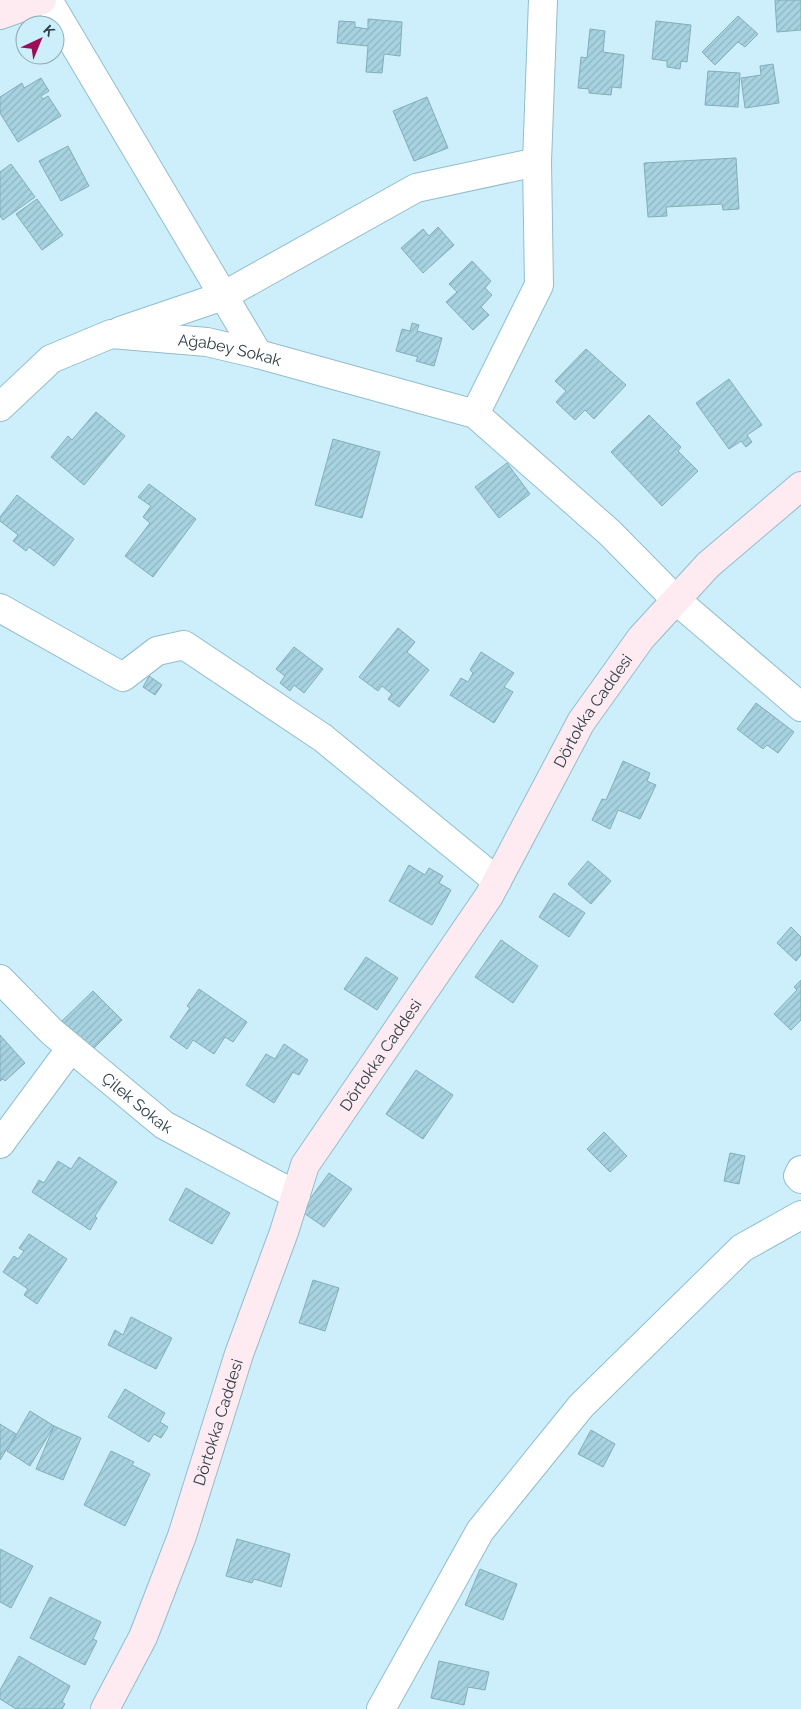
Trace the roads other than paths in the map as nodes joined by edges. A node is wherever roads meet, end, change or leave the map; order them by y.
1 (42, 0) edge
2 (48, 0) edge
3 (543, 0) edge
4 (0, 15) edge
5 (537, 162) junction
6 (223, 296) junction
7 (111, 334) junction
8 (258, 354) junction
9 (0, 407) edge
10 (475, 414) junction
11 (801, 486) edge
12 (676, 600) junction
13 (0, 608) edge
14 (801, 707) edge
15 (497, 881) junction
16 (0, 979) edge
17 (71, 1048) junction
18 (0, 1144) edge
19 (801, 1170) edge
20 (801, 1179) edge
21 (296, 1196) junction
22 (801, 1215) edge
23 (105, 1709) edge
24 (381, 1709) edge

1 - 4 street
2 - 6 street
3 - 5 street
5 - 6 street
5 - 10 street
6 - 7 street
6 - 8 street
7 - 8 street, Ağabey Sokak
7 - 9 street, Ağabey Sokak
8 - 10 street, Ağabey Sokak
10 - 12 street
11 - 12 street, Dörtokka Caddesi
12 - 14 street
12 - 15 street, Dörtokka Caddesi
13 - 15 street
15 - 21 street, Dörtokka Caddesi
16 - 17 street, Çilek Sokak
17 - 18 street
17 - 21 street, Çilek Sokak
19 - 20 street
21 - 23 street, Dörtokka Caddesi
22 - 24 street

